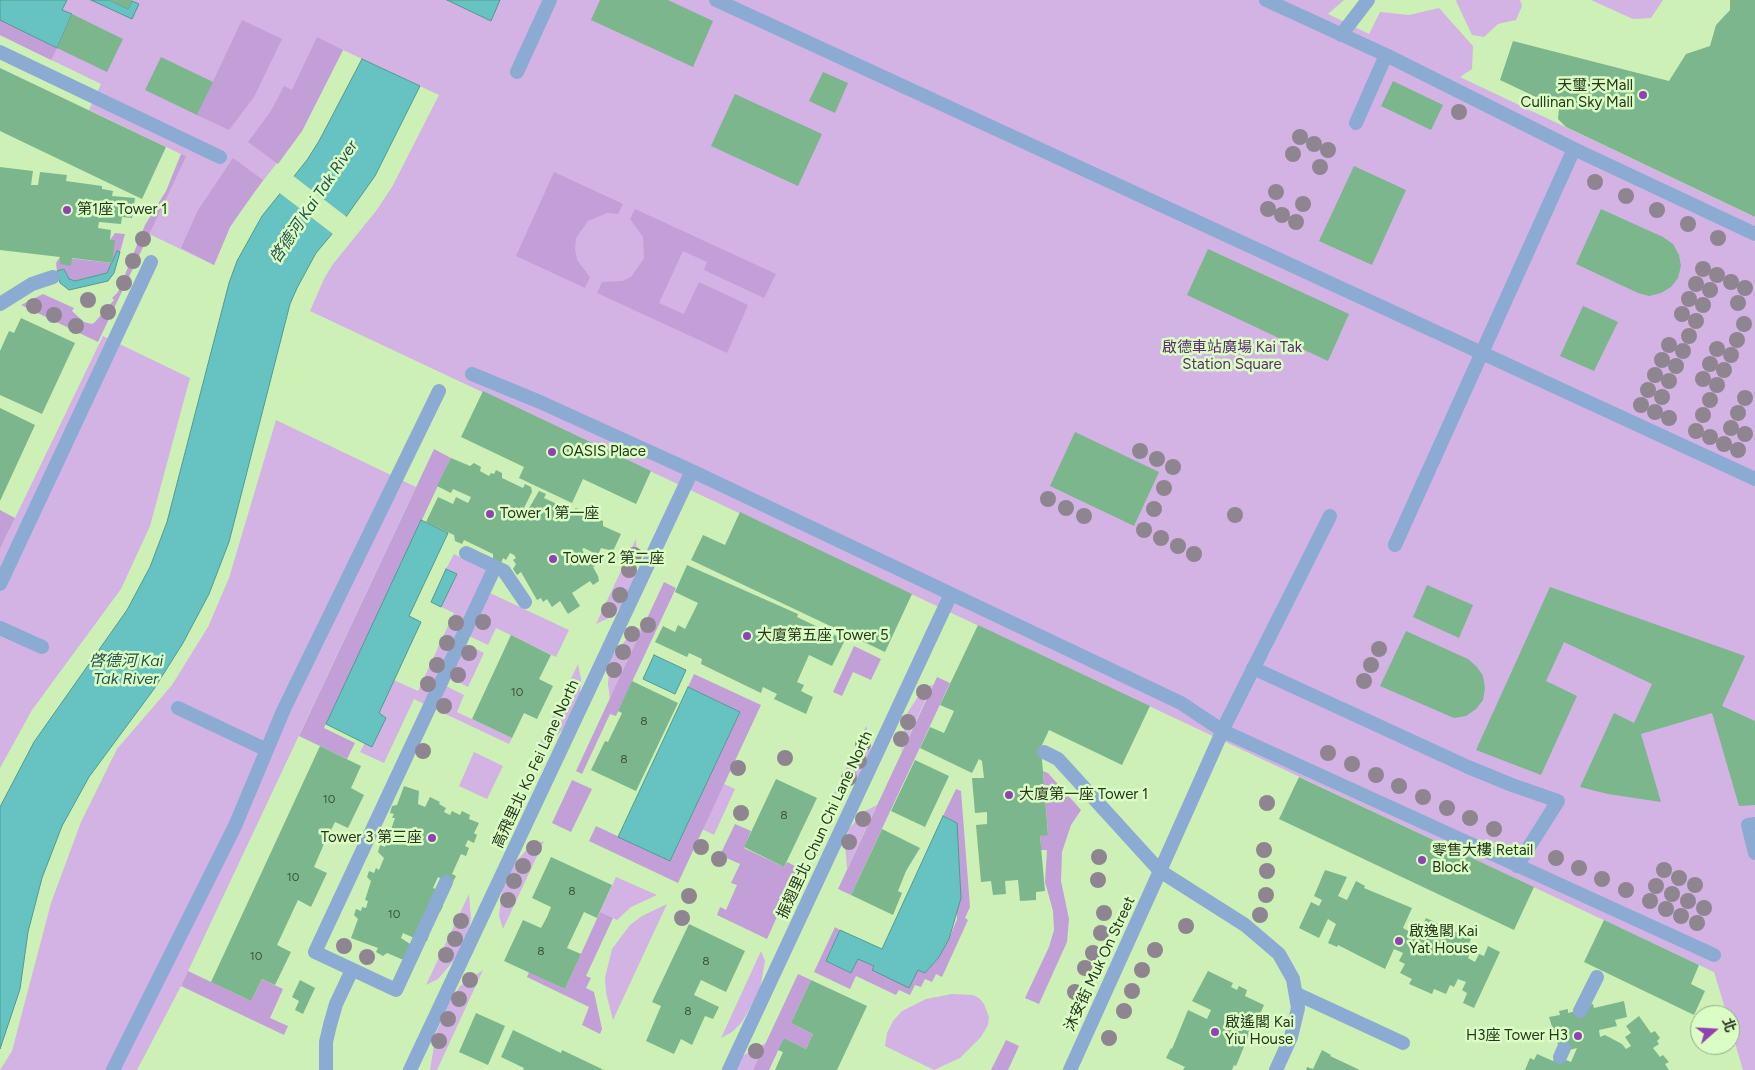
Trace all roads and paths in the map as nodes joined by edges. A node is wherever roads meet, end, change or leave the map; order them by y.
1 (550, 0) edge
2 (716, 0) edge
3 (1266, 0) edge
4 (1368, 0) edge
5 (1341, 35) junction
6 (0, 52) edge
7 (1386, 55) junction
8 (517, 72) dead end
9 (1356, 123) dead end
10 (1574, 149) junction
11 (220, 157) dead end
12 (1755, 234) edge
13 (151, 262) dead end
14 (53, 277) dead end
15 (0, 303) edge
16 (1482, 353) junction
17 (472, 374) dead end
18 (439, 391) dead end
19 (692, 471) junction
20 (1755, 479) edge
21 (1330, 516) dead end
22 (1395, 546) dead end
23 (466, 553) dead end
24 (495, 567) junction
25 (0, 584) edge
26 (951, 594) junction
27 (525, 602) dead end
28 (0, 628) edge
29 (42, 647) dead end
30 (1253, 668) junction
31 (178, 708) dead end
32 (1223, 731) junction
33 (267, 750) junction
34 (1044, 752) dead end
35 (1755, 824) edge
36 (1755, 853) edge
37 (1517, 866) junction
38 (1160, 871) junction
39 (446, 882) dead end
40 (1714, 956) dead end
41 (352, 970) junction
42 (1597, 977) dead end
43 (1297, 994) junction
44 (1580, 1011) dead end
45 (1403, 1043) dead end
46 (113, 1070) edge
47 (326, 1070) edge
48 (410, 1070) edge
49 (729, 1070) edge
50 (1070, 1070) edge
51 (1276, 1070) edge

1 - 8 street
2 - 16 street
3 - 5 street
4 - 5 street
5 - 7 street
6 - 11 street
7 - 9 street
7 - 10 street
10 - 12 street
10 - 16 street
13 - 25 street
14 - 15 street
16 - 20 street
16 - 22 street
17 - 19 street
18 - 33 street
19 - 26 street
19 - 48 street, 高飛里北 Ko Fei Lane North
21 - 30 street, 沐安街 Muk On Street
23 - 24 street
24 - 27 street
24 - 41 street
26 - 32 street
26 - 49 street, 振翅里北 Chun Chi Lane North
28 - 29 street
30 - 32 street, 沐安街 Muk On Street
30 - 37 street
31 - 33 street
32 - 37 street
32 - 38 street, 沐安街 Muk On Street
33 - 46 street
34 - 38 street
35 - 36 street
37 - 40 street
38 - 43 street
38 - 50 street, 沐安街 Muk On Street
39 - 41 street
41 - 47 street
42 - 44 street
43 - 45 street
43 - 51 street

